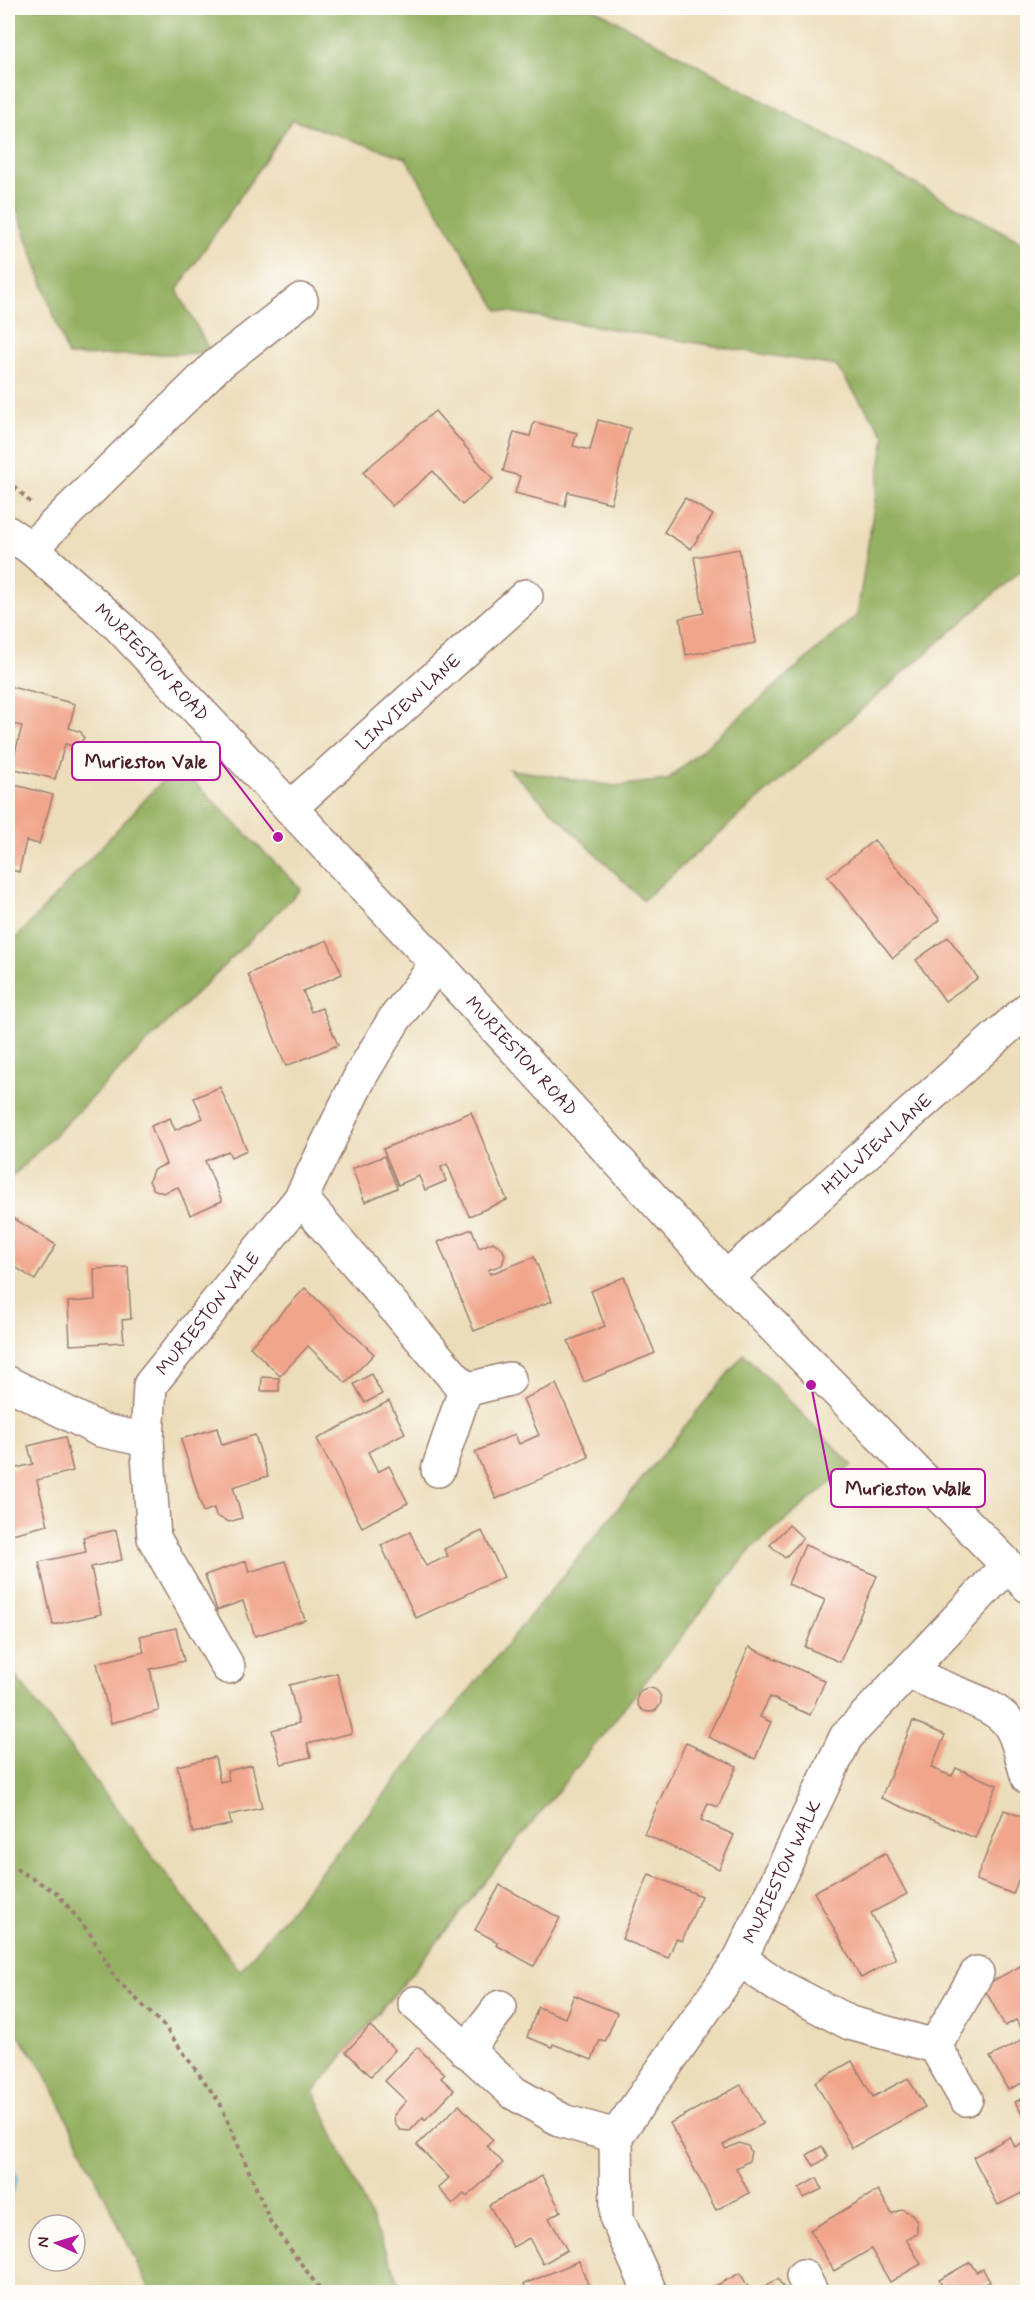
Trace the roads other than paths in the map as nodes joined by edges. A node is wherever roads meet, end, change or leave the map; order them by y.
1 (301, 300) dead end
2 (19, 541) edge
3 (526, 596) dead end
4 (290, 808) junction
5 (437, 964) junction
6 (1028, 1009) edge
7 (301, 1198) junction
8 (726, 1278) junction
9 (509, 1379) dead end
10 (8, 1383) edge
11 (465, 1390) junction
12 (147, 1440) junction
13 (438, 1470) dead end
14 (1017, 1576) edge
15 (228, 1667) dead end
16 (910, 1669) junction
17 (1028, 1778) edge
18 (740, 1959) junction
19 (977, 1972) dead end
20 (415, 2003) dead end
21 (500, 2007) dead end
22 (935, 2046) junction
23 (466, 2050) junction
24 (966, 2099) dead end
25 (615, 2136) junction
26 (650, 2292) edge

1 - 2 street
2 - 4 street, MURIESTON ROAD
3 - 4 street, LINVIEW LANE
4 - 5 street, MURIESTON ROAD
5 - 7 street, MURIESTON VALE
5 - 8 street, MURIESTON ROAD
6 - 8 street, HILLVIEW LANE
7 - 11 street
7 - 12 street, MURIESTON VALE
8 - 14 street, MURIESTON ROAD
9 - 11 street
10 - 12 street
11 - 13 street
12 - 15 street, MURIESTON VALE
14 - 16 street, MURIESTON WALK
16 - 17 street
16 - 18 street, MURIESTON WALK
18 - 22 street, MURIESTON WALK
18 - 25 street, MURIESTON WALK
19 - 22 street
20 - 23 street
21 - 23 street
22 - 24 street
23 - 25 street
25 - 26 street

